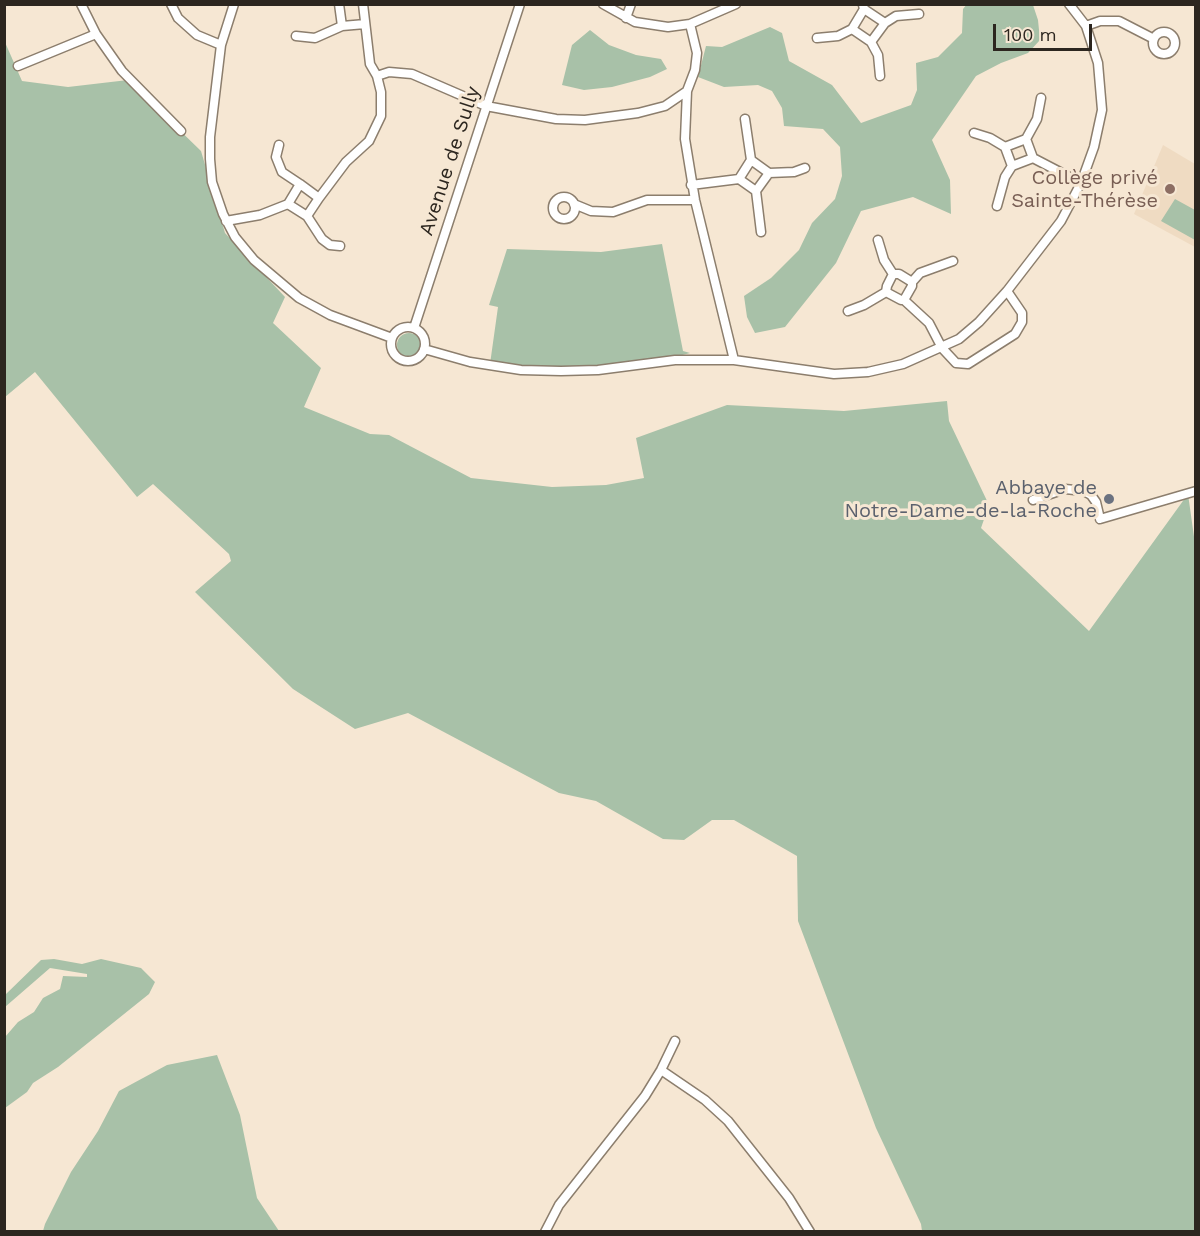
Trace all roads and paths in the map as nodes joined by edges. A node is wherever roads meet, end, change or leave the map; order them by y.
1 (81, 4) edge
2 (171, 4) edge
3 (234, 4) edge
4 (339, 4) edge
5 (363, 4) edge
6 (520, 4) edge
7 (603, 4) edge
8 (631, 4) edge
9 (736, 4) edge
10 (1069, 4) edge
11 (863, 7) edge
12 (919, 14) dead end
13 (626, 18) junction
14 (885, 23) junction
15 (365, 24) junction
16 (690, 24) junction
17 (342, 26) junction
18 (1086, 26) junction
19 (852, 29) junction
20 (96, 34) junction
21 (296, 36) dead end
22 (817, 38) dead end
23 (1154, 39) dead end
24 (871, 42) junction
25 (221, 45) junction
26 (18, 66) dead end
27 (377, 76) junction
28 (880, 76) dead end
29 (687, 92) junction
30 (1041, 98) dead end
31 (486, 106) junction
32 (745, 119) dead end
33 (181, 131) dead end
34 (974, 133) dead end
35 (1026, 140) junction
36 (279, 146) dead end
37 (1005, 147) junction
38 (1034, 159) junction
39 (751, 160) junction
40 (1012, 166) junction
41 (805, 168) dead end
42 (770, 173) junction
43 (739, 179) junction
44 (1081, 183) junction
45 (300, 184) junction
46 (692, 185) junction
47 (756, 191) junction
48 (319, 198) junction
49 (695, 200) junction
50 (288, 204) junction
51 (574, 204) dead end
52 (997, 206) dead end
53 (308, 216) junction
54 (226, 221) junction
55 (760, 232) dead end
56 (878, 240) dead end
57 (340, 246) dead end
58 (952, 261) dead end
59 (893, 274) junction
60 (912, 282) junction
61 (1008, 291) junction
62 (886, 292) junction
63 (904, 300) junction
64 (848, 310) dead end
65 (414, 328) junction
66 (392, 338) junction
67 (942, 348) junction
68 (424, 349) junction
69 (734, 360) junction
70 (1196, 491) edge
71 (1033, 500) dead end
72 (675, 1041) dead end
73 (661, 1070) junction
74 (545, 1232) edge
75 (810, 1232) edge

1 - 20 street
2 - 25 street
3 - 25 street
4 - 17 street
5 - 15 street
6 - 31 street, Avenue de Sully
7 - 13 street
8 - 13 street
9 - 16 street
10 - 18 street
11 - 14 street
11 - 19 street
12 - 14 street
13 - 16 street
14 - 24 street
15 - 17 street
15 - 27 street
16 - 29 street
17 - 21 street
18 - 23 street
18 - 44 street
19 - 22 street
19 - 24 street
20 - 26 street
20 - 33 street
24 - 28 street
25 - 54 street
27 - 31 street
27 - 48 street
29 - 31 street
29 - 46 street
30 - 35 street
31 - 65 street, Avenue de Sully
32 - 39 street
34 - 37 street
35 - 37 street
35 - 38 street
36 - 45 street
37 - 40 street
38 - 40 street
38 - 44 street
39 - 42 street
39 - 43 street
40 - 52 street
41 - 42 street
42 - 47 street
43 - 46 street
43 - 47 street
44 - 61 street
45 - 48 street
45 - 50 street
46 - 49 street
47 - 55 street
48 - 53 street
49 - 51 street
49 - 69 street
50 - 53 street
50 - 54 street
53 - 57 street
54 - 66 street
56 - 59 street
58 - 60 street
59 - 60 street
59 - 62 street
60 - 63 street
61 - 67 street
61 - 67 street
62 - 63 street
62 - 64 street
63 - 67 street
65 - 66 street
65 - 68 street
66 - 68 street
67 - 69 street
68 - 69 street
70 - 71 street
72 - 73 street
73 - 74 street
73 - 75 street

